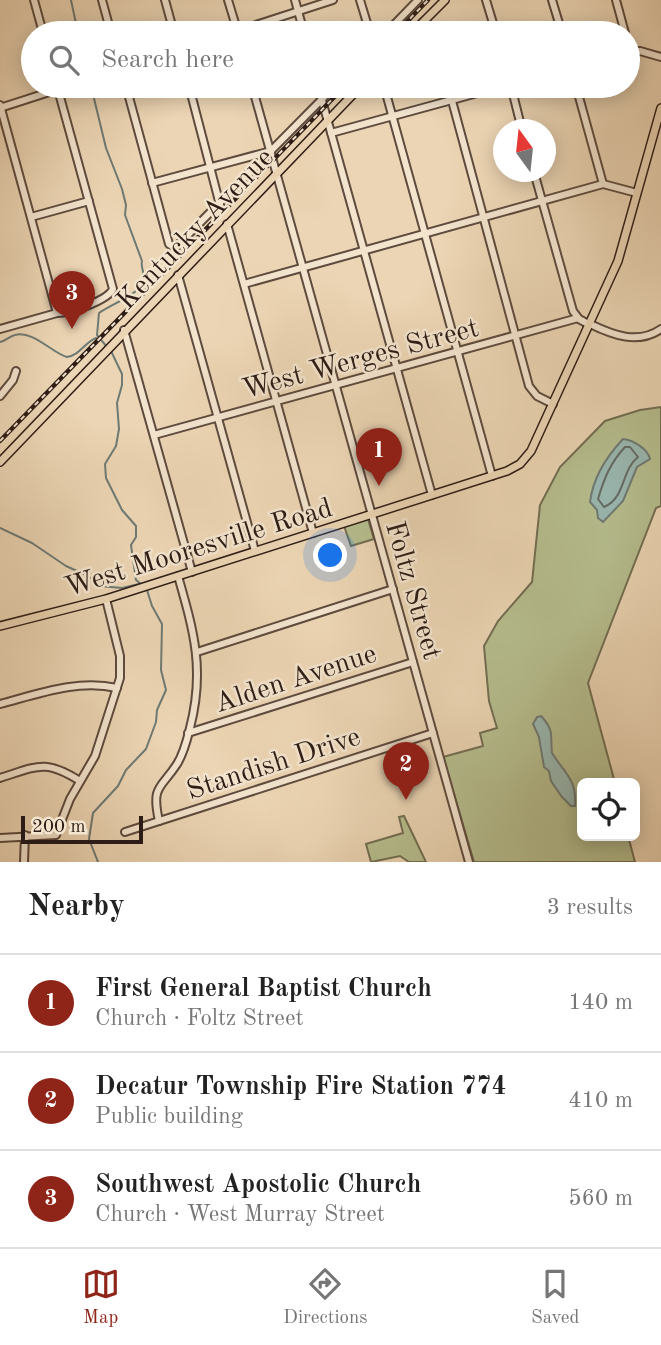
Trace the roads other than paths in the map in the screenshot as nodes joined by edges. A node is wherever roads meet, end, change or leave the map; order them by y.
1 (34, 0) edge
2 (102, 0) edge
3 (165, 0) edge
4 (228, 0) edge
5 (295, 0) edge
6 (333, 0) edge
7 (360, 0) edge
8 (418, 0) edge
9 (445, 0) edge
10 (486, 0) edge
11 (552, 0) edge
12 (616, 0) edge
13 (298, 11) junction
14 (40, 21) edge
15 (108, 21) edge
16 (171, 21) edge
17 (232, 21) edge
18 (269, 21) edge
19 (301, 21) edge
20 (366, 21) edge
21 (398, 21) edge
22 (425, 21) edge
23 (492, 21) edge
24 (558, 21) edge
25 (622, 21) edge
26 (640, 51) edge
27 (661, 57) edge
28 (26, 98) edge
29 (61, 98) edge
30 (129, 98) edge
31 (192, 98) edge
32 (256, 98) edge
33 (349, 98) edge
34 (388, 98) edge
35 (459, 98) edge
36 (514, 98) edge
37 (579, 98) edge
38 (322, 100) joint
39 (452, 100) junction
40 (0, 107) edge
41 (661, 108) edge
42 (393, 116) junction
43 (519, 119) edge
44 (328, 120) junction
45 (331, 133) junction
46 (271, 151) junction
47 (211, 168) junction
48 (277, 173) junction
49 (537, 182) edge
50 (152, 183) junction
51 (603, 184) junction
52 (637, 193) junction
53 (89, 201) junction
54 (542, 201) junction
55 (220, 205) junction
56 (31, 217) junction
57 (484, 217) junction
58 (227, 224) junction
59 (426, 233) junction
60 (364, 250) junction
61 (303, 267) junction
62 (178, 275) junction
63 (244, 284) junction
64 (57, 313) junction
65 (578, 318) junction
66 (590, 324) junction
67 (0, 329) edge
68 (124, 330) junction
69 (661, 330) edge
70 (516, 335) junction
71 (458, 351) junction
72 (397, 368) junction
73 (16, 371) dead end
74 (335, 386) junction
75 (0, 396) edge
76 (276, 402) junction
77 (553, 404) junction
78 (218, 418) junction
79 (154, 435) junction
80 (0, 462) edge
81 (492, 476) junction
82 (432, 495) junction
83 (372, 514) junction
84 (313, 533) junction
85 (255, 551) junction
86 (192, 572) junction
87 (178, 576) junction
88 (393, 589) junction
89 (107, 599) junction
90 (0, 626) edge
91 (197, 652) junction
92 (413, 662) junction
93 (117, 688) junction
94 (0, 704) edge
95 (188, 733) junction
96 (433, 733) junction
97 (0, 778) edge
98 (80, 782) junction
99 (159, 821) junction
100 (125, 832) dead end
101 (25, 835) junction
102 (0, 838) edge
103 (24, 862) edge
104 (469, 862) edge

1 - 14 street
2 - 15 street
3 - 16 street
4 - 17 street
5 - 13 street
6 - 13 street
7 - 20 street
8 - 21 street
9 - 22 main road
10 - 23 street
11 - 24 street
12 - 25 street
13 - 18 street
13 - 19 street
26 - 27 street
28 - 40 street
29 - 53 street
30 - 50 street
31 - 47 street
32 - 46 street, Foltz Street
33 - 44 main road, Kentucky Avenue
34 - 42 street
35 - 39 street
36 - 43 street
37 - 51 street
38 - 44 street
38 - 46 street
39 - 42 street
39 - 57 street
40 - 56 street
41 - 52 main road, West Mooresville Road
42 - 45 street
42 - 59 street
44 - 45 street
44 - 48 main road, Kentucky Avenue
45 - 60 street
46 - 47 street
46 - 48 street, Foltz Street
46 - 55 street
47 - 50 street
47 - 55 street
48 - 58 main road, Kentucky Avenue
48 - 61 street, Foltz Street
49 - 54 street
50 - 55 street
51 - 52 street
51 - 54 street
52 - 66 main road, West Mooresville Road
53 - 56 street
53 - 64 street
54 - 57 street
54 - 65 street
56 - 64 street
57 - 59 street
57 - 70 street
58 - 62 main road, Kentucky Avenue
58 - 63 street
59 - 60 street
59 - 71 street
60 - 61 street
60 - 72 street
61 - 63 street
61 - 74 street, Foltz Street
62 - 68 main road, Kentucky Avenue
62 - 78 street
63 - 76 street
64 - 67 street
65 - 66 street
65 - 70 street, West Werges Street
66 - 69 street
66 - 77 main road, West Mooresville Road
68 - 79 street
68 - 80 main road, Kentucky Avenue
70 - 71 street, West Werges Street
70 - 77 street
71 - 72 street, West Werges Street
71 - 81 street
72 - 74 street, West Werges Street
72 - 82 street
73 - 75 street
74 - 76 street, West Werges Street
74 - 83 street, Foltz Street
76 - 78 street, West Werges Street
76 - 84 street
77 - 81 main road, West Mooresville Road
78 - 79 street, West Werges Street
78 - 85 street
79 - 86 street
81 - 82 main road, West Mooresville Road
82 - 83 main road, West Mooresville Road
83 - 84 main road, West Mooresville Road
83 - 88 street, Foltz Street
84 - 85 main road, West Mooresville Road
85 - 86 main road, West Mooresville Road
86 - 87 main road, West Mooresville Road
87 - 89 main road, West Mooresville Road
87 - 91 street
88 - 91 street
88 - 92 street, Foltz Street
89 - 90 main road, West Mooresville Road
89 - 93 street
91 - 95 street
92 - 95 street, Alden Avenue
92 - 96 street, Foltz Street
93 - 94 street
93 - 98 street
95 - 99 street
96 - 99 street, Standish Drive
96 - 104 street, Foltz Street
97 - 98 street
98 - 101 street
99 - 100 street, Standish Drive
101 - 102 street
101 - 103 street

